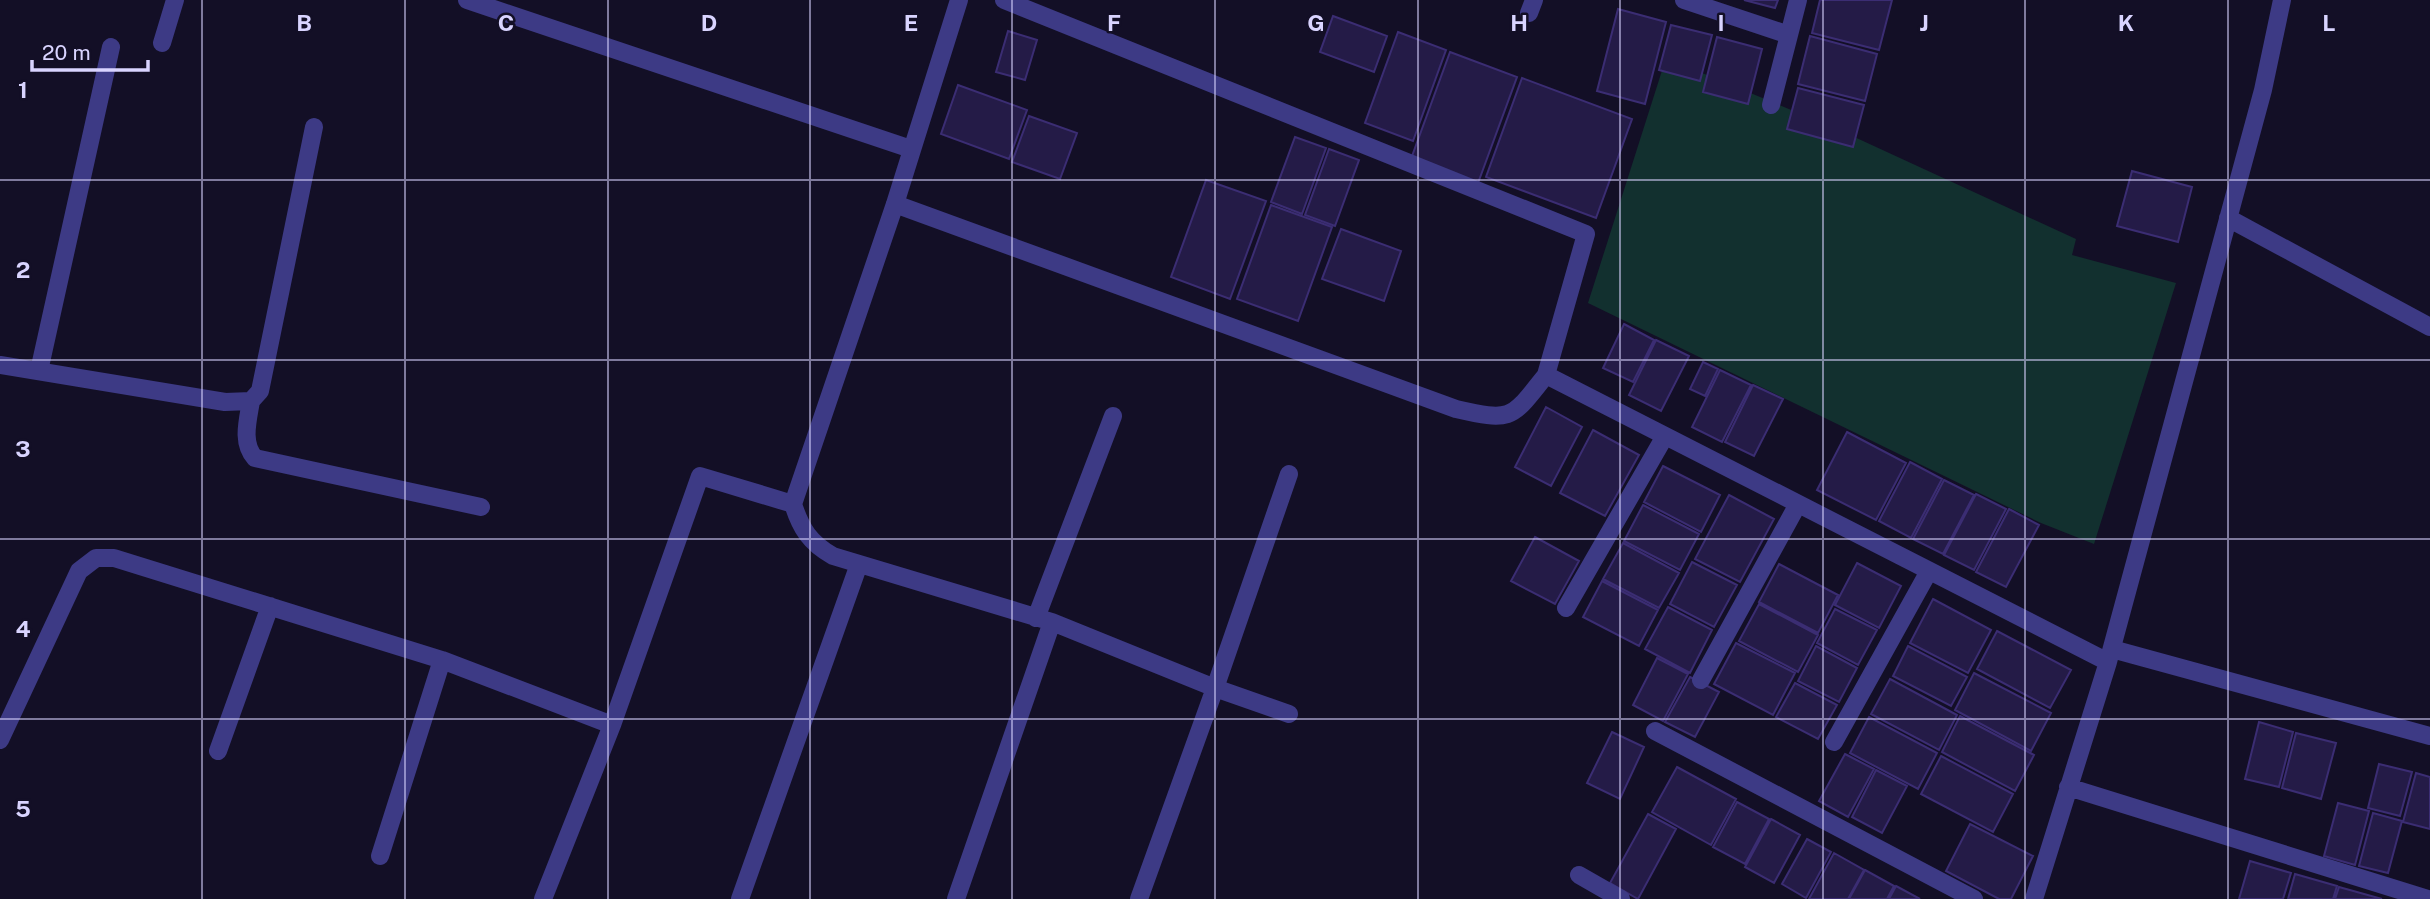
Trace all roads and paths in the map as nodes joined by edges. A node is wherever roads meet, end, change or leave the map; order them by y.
1 (175, 0) edge
2 (467, 0) edge
3 (959, 0) edge
4 (1004, 0) edge
5 (1684, 0) edge
6 (1798, 0) edge
7 (2282, 0) edge
8 (1789, 35) junction
9 (162, 43) dead end
10 (111, 47) dead end
11 (1771, 105) dead end
12 (314, 127) dead end
13 (911, 149) junction
14 (895, 204) junction
15 (2228, 218) junction
16 (2430, 327) edge
17 (0, 365) edge
18 (39, 371) junction
19 (1546, 375) junction
20 (251, 401) junction
21 (1113, 416) dead end
22 (1665, 436) junction
23 (1289, 474) dead end
24 (793, 504) junction
25 (1798, 504) junction
26 (481, 507) dead end
27 (859, 564) junction
28 (1929, 571) junction
29 (270, 606) junction
30 (1566, 608) dead end
31 (1044, 620) junction
32 (2110, 655) junction
33 (442, 660) junction
34 (1701, 680) dead end
35 (1215, 688) junction
36 (1289, 714) dead end
37 (612, 725) junction
38 (1655, 731) dead end
39 (2430, 736) edge
40 (0, 740) edge
41 (1834, 742) dead end
42 (218, 751) dead end
43 (2068, 787) junction
44 (380, 856) dead end
45 (1579, 874) dead end
46 (543, 899) edge
47 (740, 899) edge
48 (956, 899) edge
49 (1139, 899) edge
50 (1621, 899) edge
51 (1975, 899) edge
52 (2034, 899) edge
53 (2428, 899) edge

1 - 9 street
2 - 13 street
3 - 13 street
4 - 19 street
5 - 8 street
6 - 8 street
7 - 15 street
8 - 11 street
10 - 18 street
12 - 20 street
13 - 14 street
14 - 19 street
14 - 24 street
15 - 16 street
15 - 32 street
17 - 18 street
18 - 20 street
19 - 22 street
20 - 26 street
21 - 31 street
22 - 25 street
22 - 30 street
23 - 35 street
24 - 27 street
24 - 37 street
25 - 28 street
25 - 34 street
27 - 31 street
27 - 47 street
28 - 32 street
28 - 41 street
29 - 33 street
29 - 40 street
29 - 42 street
31 - 35 street
31 - 48 street
32 - 39 street
32 - 43 street
33 - 37 street
33 - 44 street
35 - 36 street
35 - 49 street
37 - 46 street
38 - 51 street
43 - 52 street
43 - 53 street
45 - 50 street

